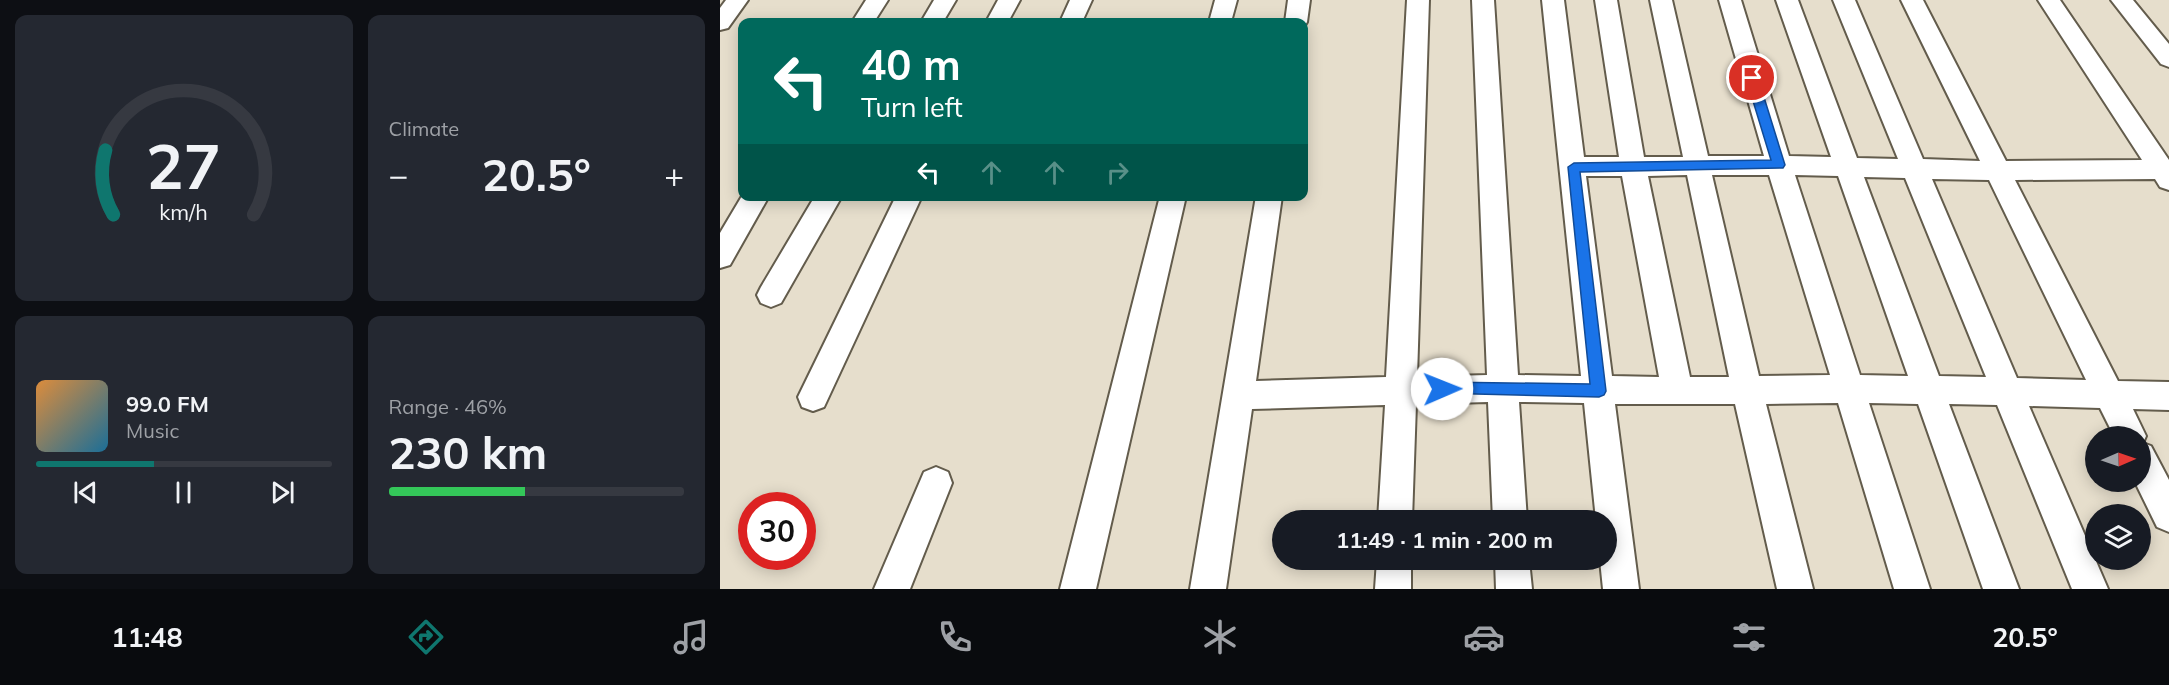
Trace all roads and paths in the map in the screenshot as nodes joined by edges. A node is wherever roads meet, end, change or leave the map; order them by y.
1 (737, 0) edge
2 (877, 0) edge
3 (945, 0) edge
4 (1009, 0) edge
5 (1081, 0) edge
6 (1226, 0) edge
7 (1299, 0) edge
8 (1418, 0) edge
9 (1483, 0) edge
10 (1553, 0) edge
11 (1605, 0) edge
12 (1662, 0) edge
13 (1730, 0) edge
14 (1787, 0) edge
15 (1844, 0) edge
16 (1912, 0) edge
17 (2049, 0) edge
18 (2122, 0) edge
19 (866, 18) edge
20 (934, 18) edge
21 (999, 18) edge
22 (1073, 18) edge
23 (1221, 18) edge
24 (1297, 18) edge
25 (720, 23) edge
26 (2169, 59) edge
27 (1633, 165) junction
28 (1699, 165) junction
29 (1779, 165) junction
30 (1574, 167) junction
31 (1848, 168) junction
32 (1915, 170) junction
33 (1997, 171) junction
34 (2166, 173) edge
35 (753, 201) edge
36 (826, 201) edge
37 (907, 201) edge
38 (1172, 201) edge
39 (1268, 201) edge
40 (720, 257) edge
41 (771, 294) dead end
42 (1504, 388) junction
43 (1400, 389) junction
44 (1851, 389) junction
45 (1747, 390) junction
46 (1599, 391) junction
47 (1677, 391) junction
48 (1929, 391) junction
49 (2006, 391) junction
50 (1238, 394) junction
51 (2110, 396) junction
52 (2169, 396) edge
53 (813, 397) dead end
54 (2125, 426) edge
55 (2151, 479) edge
56 (936, 483) dead end
57 (1395, 510) edge
58 (1510, 510) edge
59 (2169, 515) edge
60 (1394, 570) edge
61 (1513, 570) edge
62 (892, 589) edge
63 (1078, 589) edge
64 (1208, 589) edge
65 (1393, 589) edge
66 (1514, 589) edge
67 (1621, 589) edge
68 (1795, 589) edge
69 (1912, 589) edge
70 (2001, 589) edge
71 (2090, 589) edge

1 - 25 street
2 - 19 street
3 - 20 street
4 - 21 street
5 - 22 street
6 - 23 street
7 - 24 street
8 - 43 street
9 - 42 street
10 - 30 street
11 - 27 street
12 - 28 street
13 - 29 street
14 - 31 street
15 - 32 street
16 - 33 street
17 - 34 street
18 - 26 street
27 - 28 street
27 - 30 street
27 - 47 street
28 - 29 street
28 - 45 street
29 - 31 street
29 - 44 street
30 - 46 street
31 - 32 street
31 - 48 street
32 - 33 street
32 - 49 street
33 - 34 street
33 - 51 street
35 - 40 street
36 - 41 street
37 - 53 street
38 - 63 street
39 - 50 street
42 - 43 street
42 - 46 street
42 - 58 street
43 - 50 street
43 - 57 street
44 - 45 street
44 - 48 street
44 - 69 street
45 - 47 street
45 - 68 street
46 - 47 street
46 - 67 street
48 - 49 street
48 - 70 street
49 - 51 street
49 - 71 street
50 - 64 street
51 - 52 street
51 - 54 street
55 - 59 street
56 - 62 street
60 - 65 street
61 - 66 street

